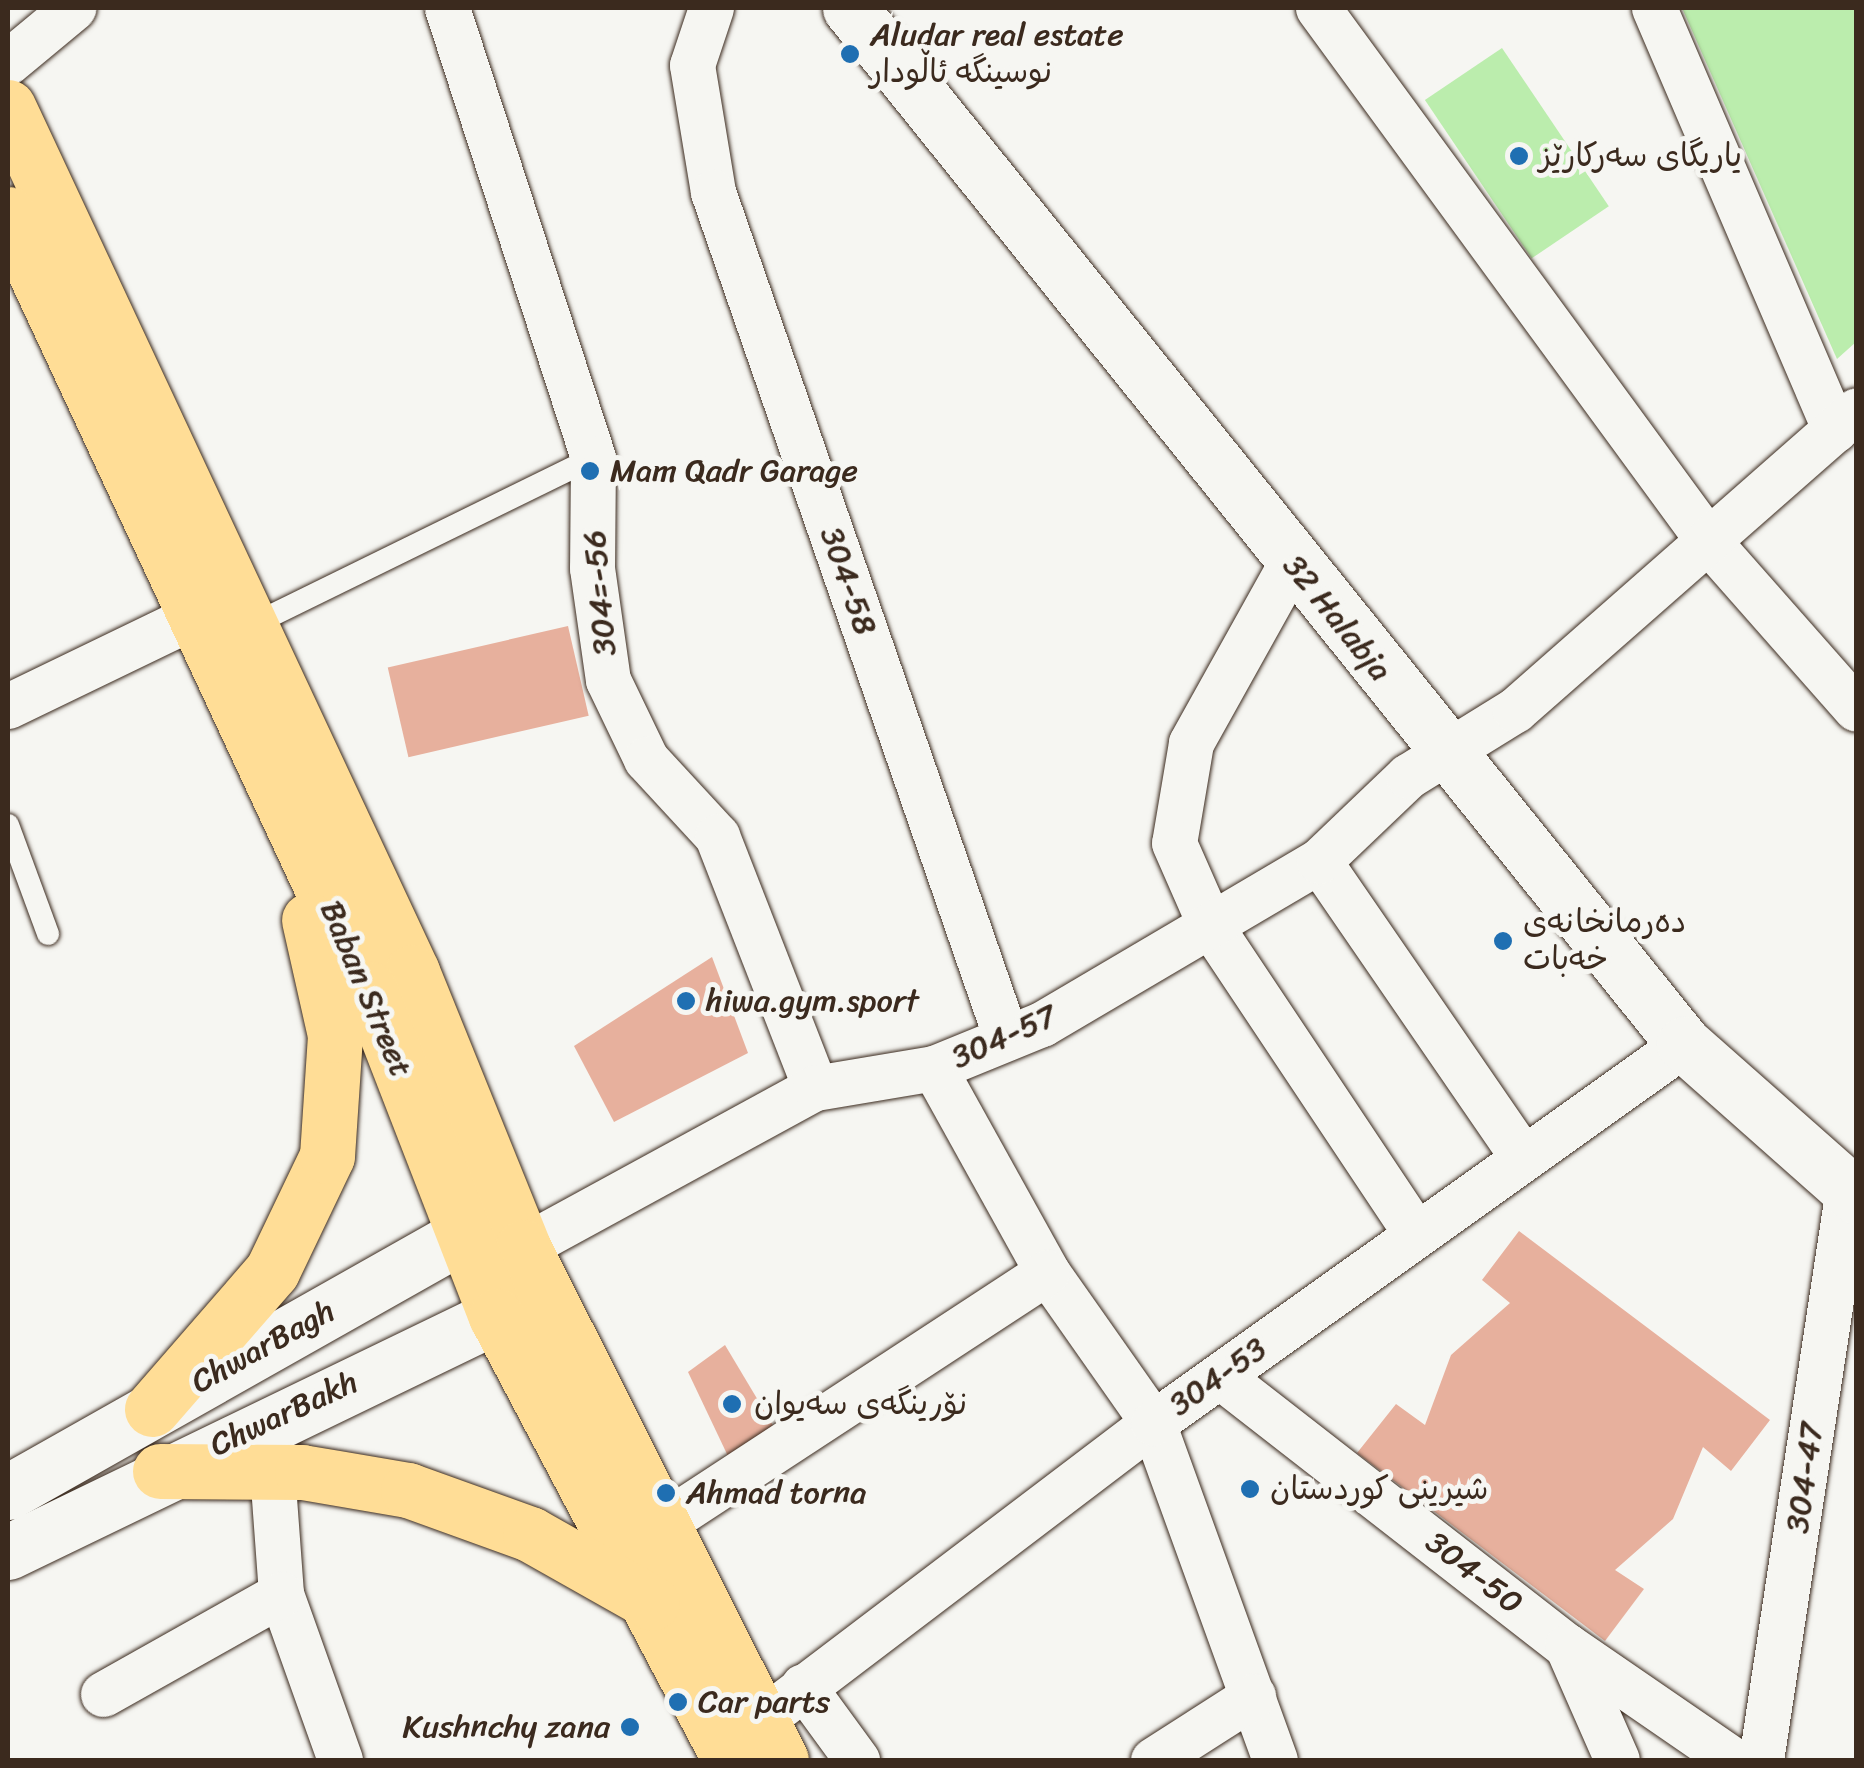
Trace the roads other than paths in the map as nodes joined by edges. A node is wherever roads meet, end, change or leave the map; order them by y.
1 (74, 8) edge
2 (446, 8) edge
3 (711, 8) edge
4 (850, 8) edge
5 (1318, 8) edge
6 (1654, 8) edge
7 (8, 62) edge
8 (8, 108) edge
9 (8, 214) edge
10 (1846, 420) edge
11 (593, 458) junction
12 (1709, 542) junction
13 (1291, 563) junction
14 (198, 614) junction
15 (252, 624) junction
16 (222, 672) junction
17 (8, 706) edge
18 (1856, 709) edge
19 (1446, 752) junction
20 (8, 825) edge
21 (1319, 861) junction
22 (1210, 925) junction
23 (48, 934) dead end
24 (1006, 1036) junction
25 (1684, 1044) junction
26 (934, 1068) junction
27 (815, 1088) junction
28 (1522, 1156) junction
29 (1852, 1196) edge
30 (465, 1234) junction
31 (1416, 1234) junction
32 (523, 1247) junction
33 (1048, 1272) junction
34 (496, 1316) junction
35 (1221, 1377) junction
36 (152, 1408) junction
37 (1153, 1423) junction
38 (272, 1471) junction
39 (160, 1472) junction
40 (11, 1482) edge
41 (662, 1524) junction
42 (8, 1552) edge
43 (280, 1594) junction
44 (652, 1604) junction
45 (1567, 1646) junction
46 (804, 1686) junction
47 (103, 1694) dead end
48 (1254, 1696) junction
49 (740, 1750) edge
50 (340, 1760) edge
51 (857, 1760) edge
52 (1153, 1760) edge
53 (1275, 1760) edge
54 (1617, 1760) edge
55 (1733, 1760) edge
56 (1760, 1760) edge

1 - 7 street
2 - 11 street, 304=-56
3 - 24 street, 304-58
4 - 13 street, 32 Halabja
5 - 12 street
6 - 10 street
8 - 15 main road
9 - 14 main road, Baban Street
10 - 12 street, 304-57
11 - 15 lane
11 - 27 street, 304=-56
12 - 18 street
12 - 19 street, 304-57
13 - 19 street, 32 Halabja
13 - 22 street
14 - 16 main road, Baban Street
14 - 17 street
15 - 32 main road
16 - 30 main road, Baban Street
16 - 36 main road
19 - 21 street, 304-57
19 - 25 street, 32 Halabja
20 - 23 lane
21 - 22 street, 304-57
21 - 28 street
22 - 24 street, 304-57
22 - 31 street
24 - 26 street, 304-57
25 - 28 street, 304-53
25 - 29 street, 32 Halabja
26 - 27 street, 304-57
26 - 33 street
27 - 32 street, 304-57
28 - 31 street, 304-53
29 - 56 street, 304-47
30 - 32 street
30 - 34 main road, Baban Street
30 - 36 street, ChwarBagh
31 - 35 street, 304-53
32 - 34 street
32 - 41 main road
33 - 37 street
33 - 41 street
34 - 39 street, ChwarBakh
34 - 44 main road, Baban Street
35 - 37 street, 304-53
35 - 45 street, 304-50
36 - 40 street, ChwarBagh
37 - 46 street, 304-53
37 - 48 street
38 - 39 main road
38 - 43 street
38 - 44 main road
39 - 42 street, ChwarBakh
41 - 49 main road
43 - 47 street
43 - 50 street
44 - 49 main road, Baban Street
45 - 54 street
45 - 55 street, 304-50
46 - 49 street, 304-53
46 - 51 street
48 - 52 street
48 - 53 street

